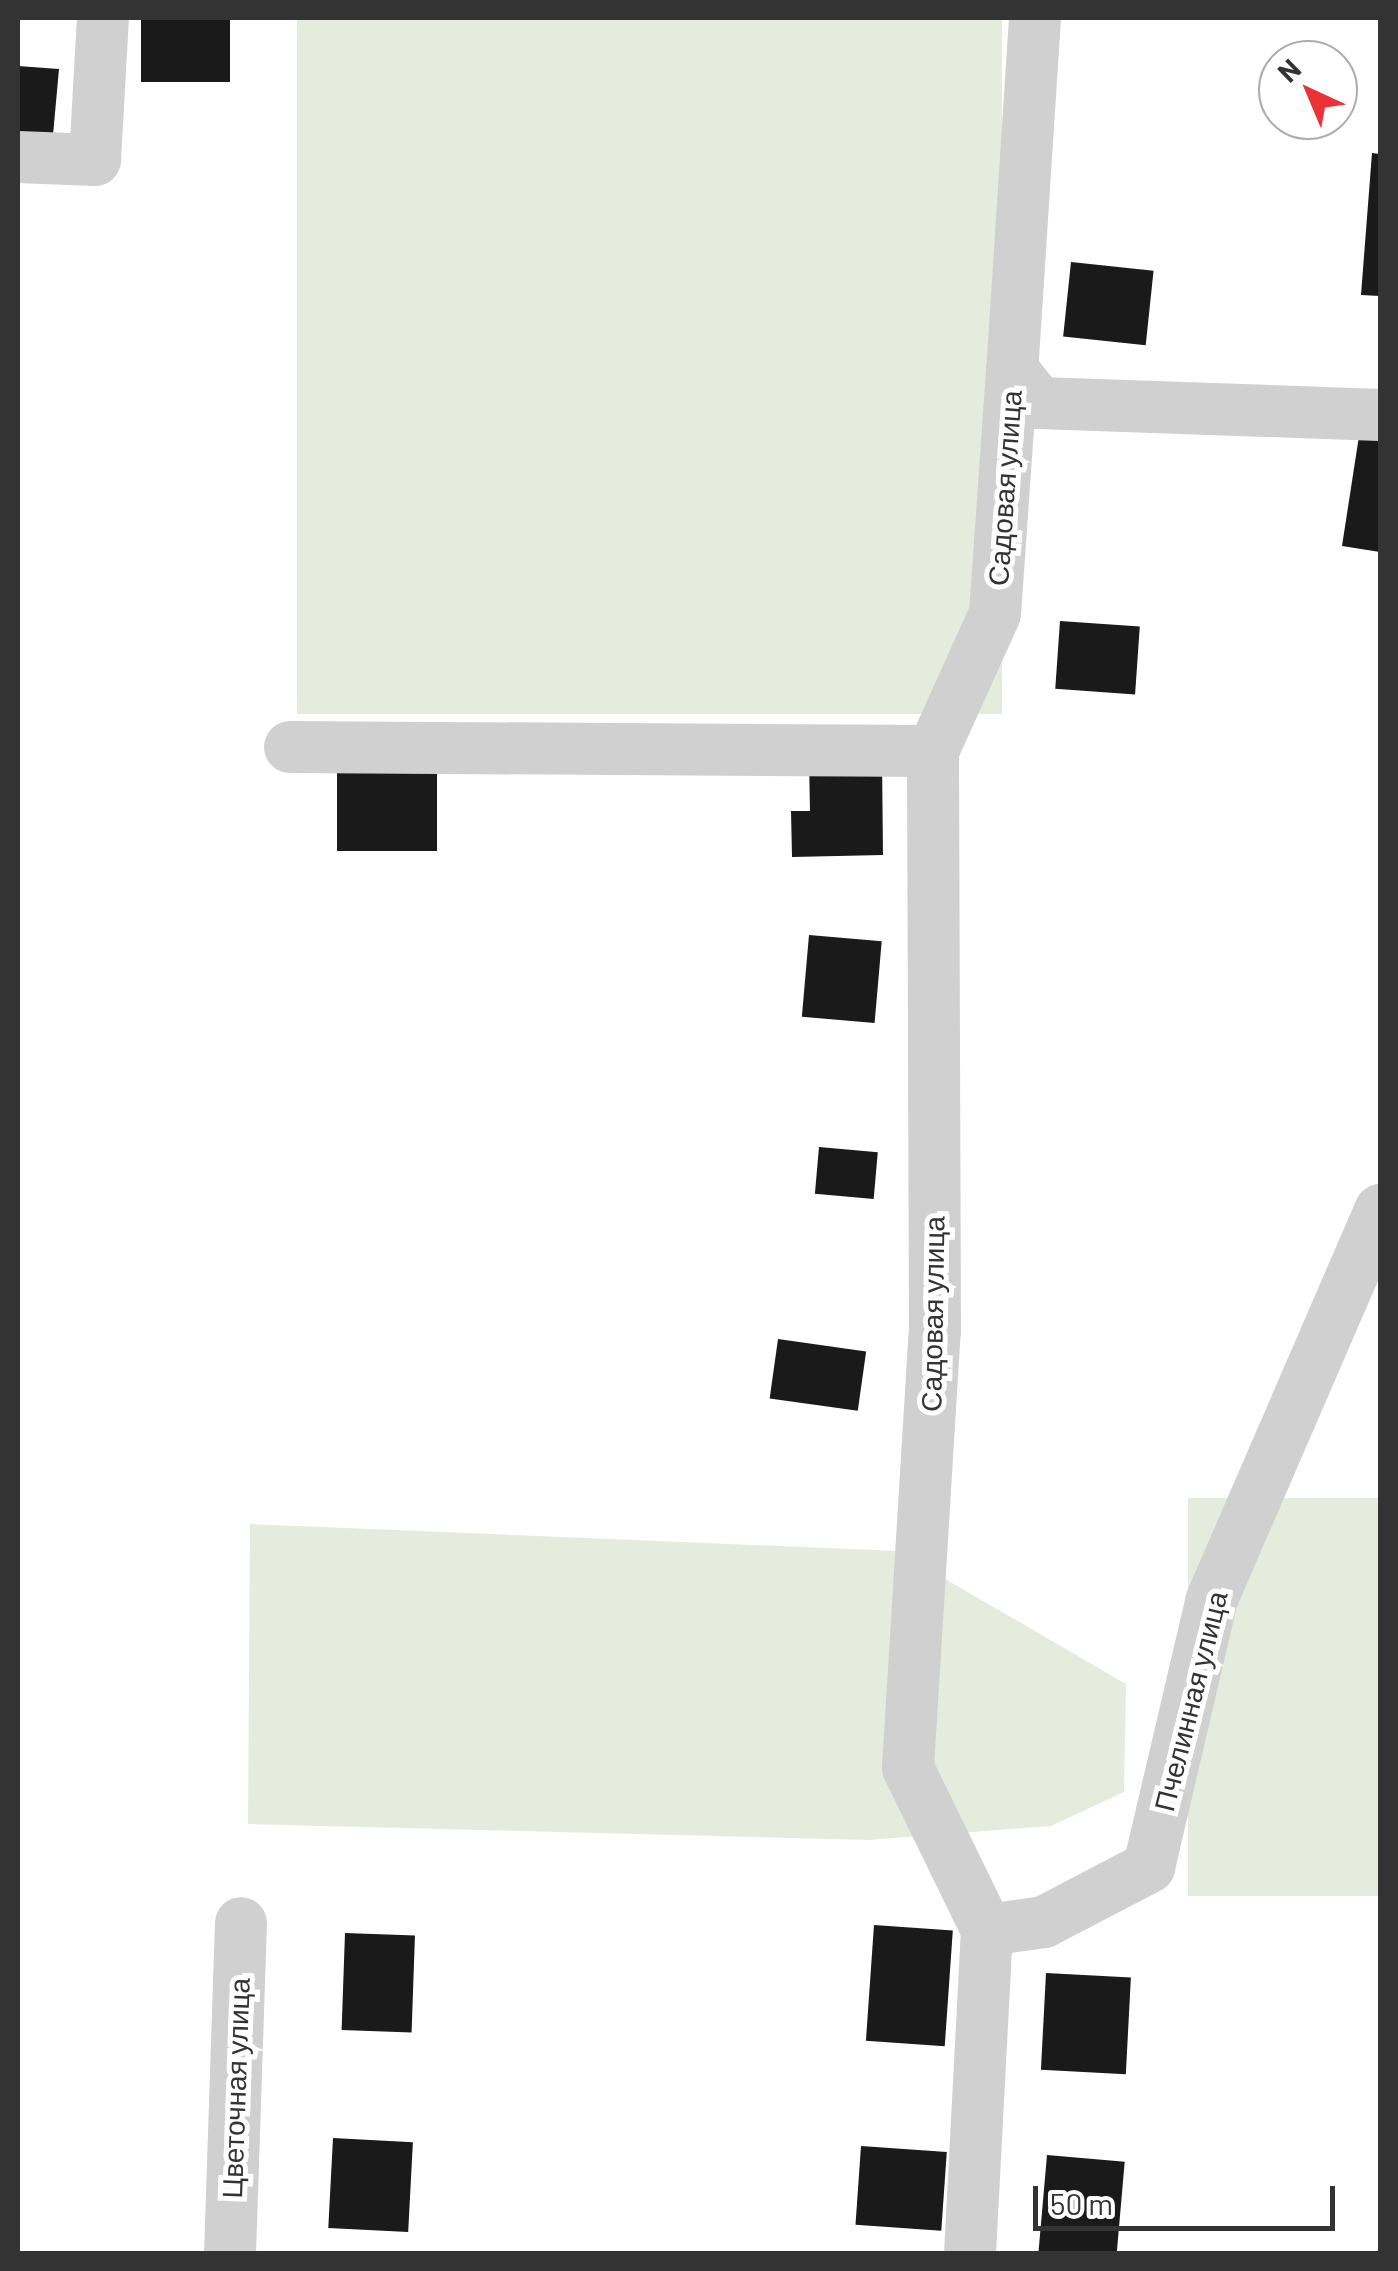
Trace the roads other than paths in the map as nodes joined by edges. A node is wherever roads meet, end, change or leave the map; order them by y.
1 (103, 18) edge
2 (1035, 18) edge
3 (18, 157) edge
4 (1012, 369) junction
5 (1380, 415) edge
6 (290, 746) dead end
7 (932, 750) junction
8 (1380, 1210) edge
9 (241, 1924) dead end
10 (987, 1930) junction
11 (230, 2254) edge
12 (970, 2254) edge

1 - 3 street
2 - 4 street, Садовая улица
4 - 5 street
4 - 7 street, Садовая улица
6 - 7 street
7 - 10 street, Садовая улица
8 - 10 street, Пчелинная улица
9 - 11 street, Цветочная улица
10 - 12 street, Садовая улица

